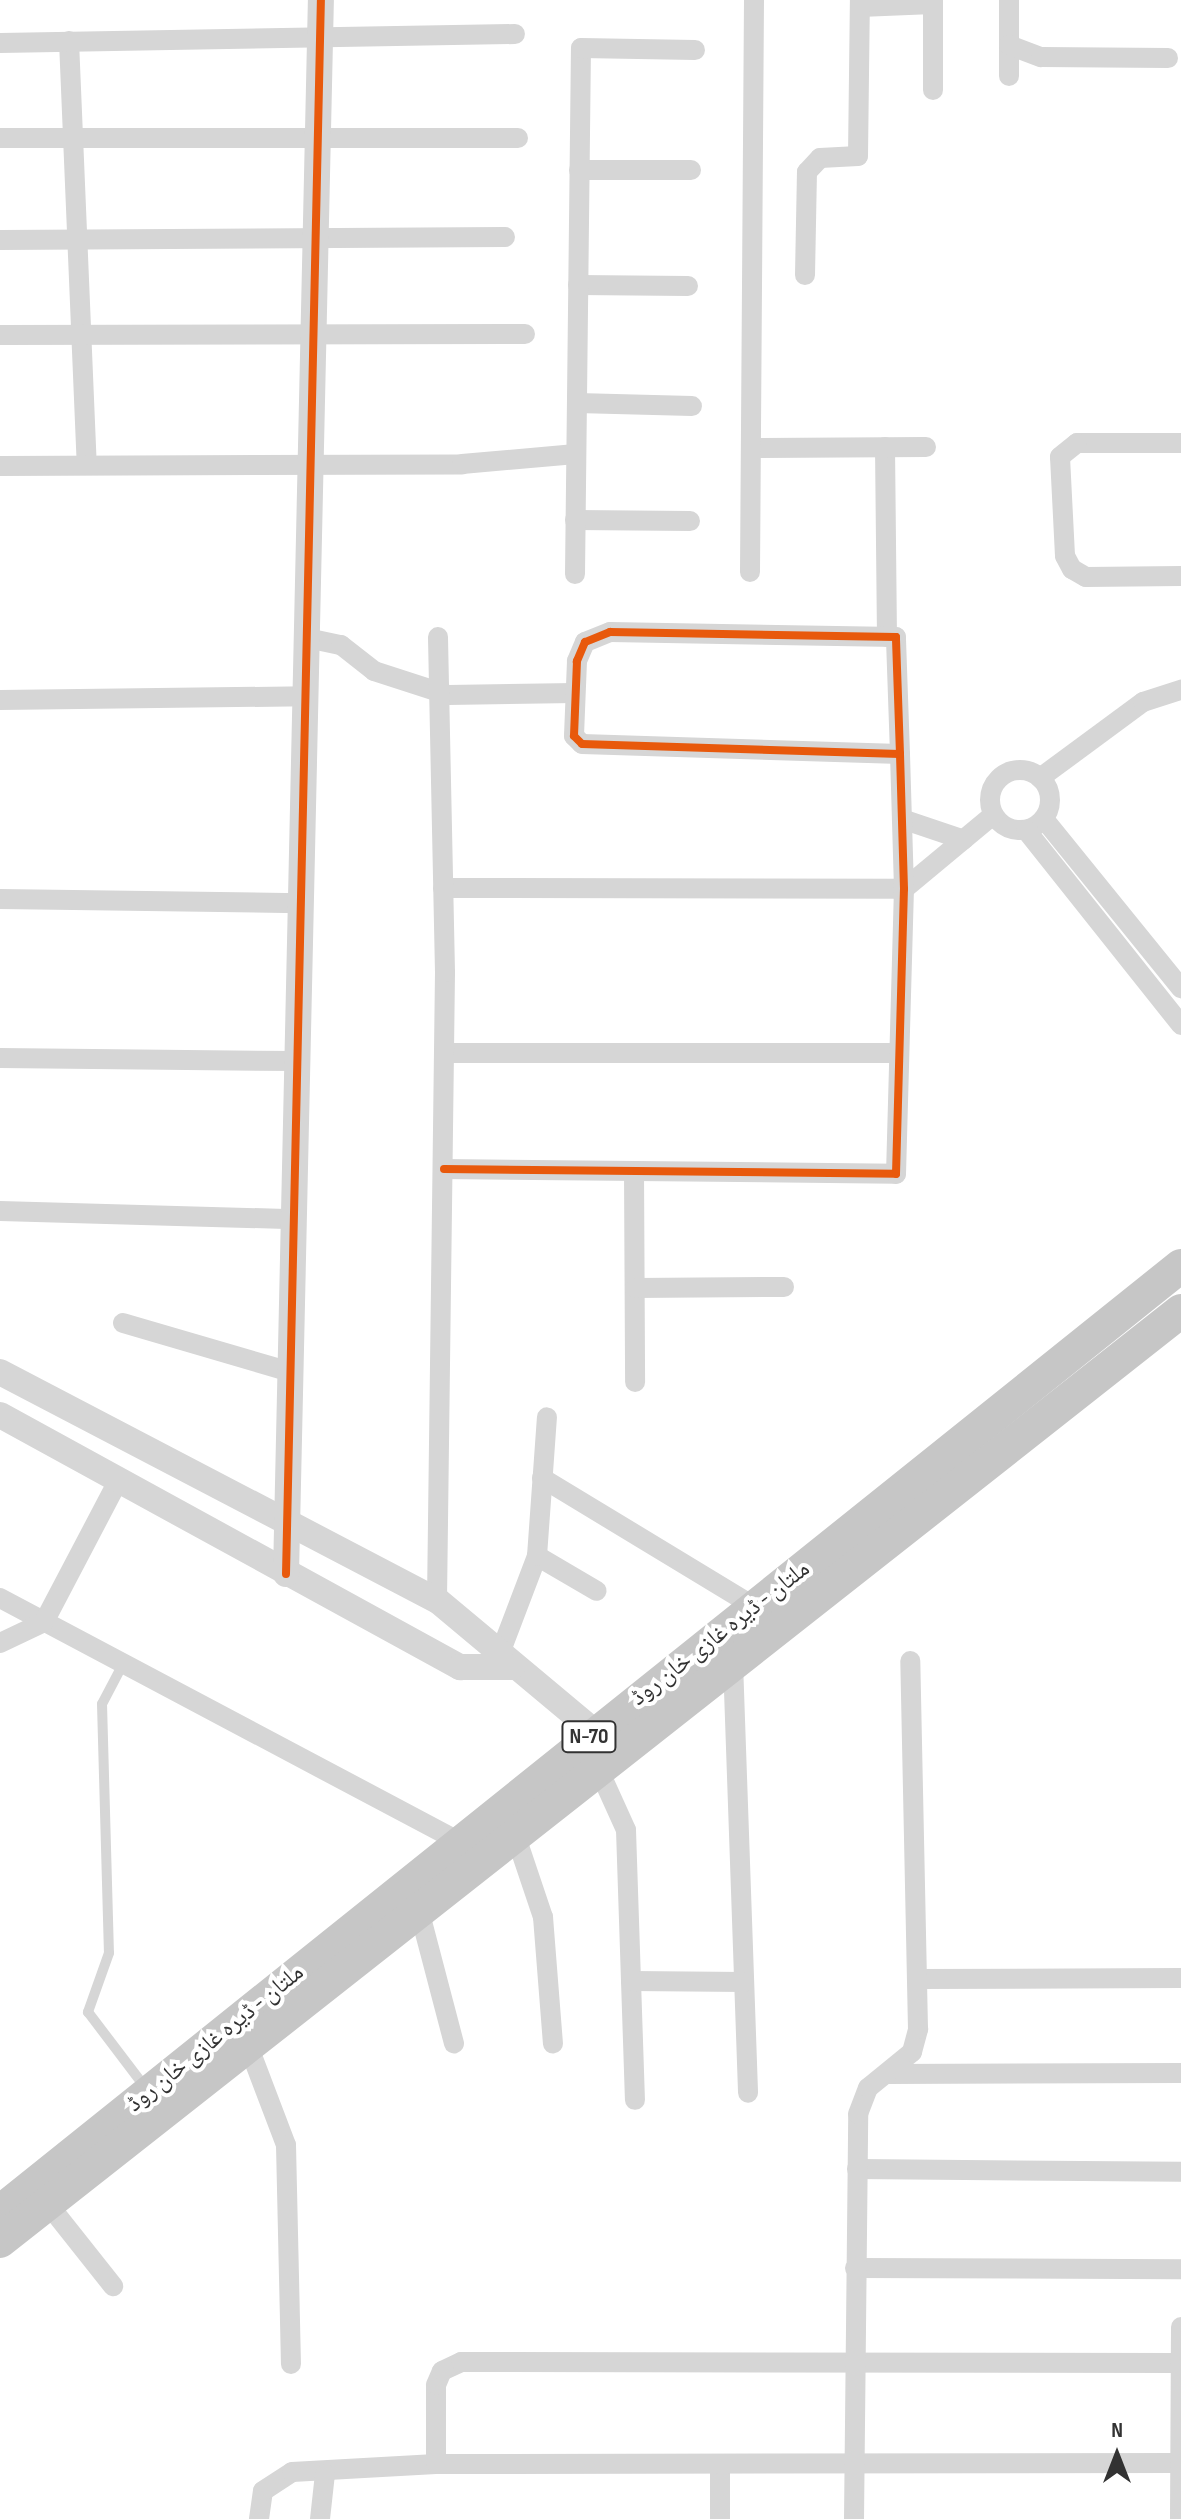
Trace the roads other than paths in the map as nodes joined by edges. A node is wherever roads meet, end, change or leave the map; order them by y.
1 (321, 0) edge
2 (754, 0) edge
3 (1009, 0) edge
4 (933, 2) edge
5 (860, 4) edge
6 (320, 33) junction
7 (515, 34) dead end
8 (69, 41) junction
9 (0, 43) edge
10 (1009, 45) junction
11 (695, 50) dead end
12 (1168, 58) dead end
13 (1009, 76) dead end
14 (933, 90) dead end
15 (0, 138) edge
16 (73, 138) junction
17 (318, 138) junction
18 (518, 138) dead end
19 (579, 170) junction
20 (691, 170) dead end
21 (77, 237) junction
22 (316, 237) junction
23 (505, 237) dead end
24 (0, 240) edge
25 (805, 275) dead end
26 (578, 285) junction
27 (688, 286) dead end
28 (525, 334) dead end
29 (0, 335) edge
30 (81, 336) junction
31 (314, 338) junction
32 (577, 403) junction
33 (692, 406) dead end
34 (1181, 443) edge
35 (885, 447) junction
36 (926, 447) dead end
37 (751, 448) junction
38 (576, 454) junction
39 (311, 464) junction
40 (87, 465) junction
41 (0, 466) edge
42 (575, 520) junction
43 (690, 521) dead end
44 (750, 572) dead end
45 (575, 574) dead end
46 (1181, 576) edge
47 (438, 637) dead end
48 (887, 637) junction
49 (307, 638) junction
50 (1181, 690) edge
51 (438, 691) junction
52 (575, 693) junction
53 (306, 696) junction
54 (0, 700) edge
55 (900, 754) junction
56 (1040, 778) junction
57 (993, 815) junction
58 (902, 819) junction
59 (1044, 819) junction
60 (1026, 830) junction
61 (964, 840) junction
62 (443, 888) junction
63 (904, 889) junction
64 (0, 899) edge
65 (301, 903) junction
66 (1181, 988) edge
67 (1181, 1025) edge
68 (445, 1053) junction
69 (899, 1053) junction
70 (0, 1058) edge
71 (298, 1061) junction
72 (444, 1169) junction
73 (634, 1171) junction
74 (0, 1211) edge
75 (294, 1219) junction
76 (1181, 1267) edge
77 (784, 1287) dead end
78 (635, 1288) junction
79 (1181, 1311) edge
80 (123, 1323) dead end
81 (0, 1372) edge
82 (291, 1372) junction
83 (635, 1382) dead end
84 (0, 1415) edge
85 (547, 1417) dead end
86 (542, 1478) junction
87 (119, 1479) junction
88 (288, 1522) junction
89 (537, 1556) junction
90 (286, 1574) junction
91 (597, 1591) dead end
92 (0, 1598) edge
93 (437, 1600) junction
94 (753, 1606) junction
95 (44, 1622) junction
96 (0, 1643) edge
97 (910, 1661) dead end
98 (505, 1662) junction
99 (733, 1662) junction
100 (123, 1664) junction
101 (595, 1732) junction
102 (598, 1768) junction
103 (515, 1834) junction
104 (458, 1841) junction
105 (419, 1910) junction
106 (1181, 1978) edge
107 (917, 1979) junction
108 (631, 1981) junction
109 (744, 1982) junction
110 (454, 2043) dead end
111 (553, 2044) dead end
112 (248, 2045) junction
113 (1181, 2073) edge
114 (887, 2074) junction
115 (149, 2092) junction
116 (748, 2093) dead end
117 (635, 2100) dead end
118 (857, 2169) junction
119 (1181, 2172) edge
120 (48, 2204) junction
121 (0, 2212) edge
122 (0, 2241) edge
123 (855, 2268) junction
124 (1181, 2269) edge
125 (113, 2286) dead end
126 (1181, 2327) edge
127 (853, 2363) junction
128 (1181, 2363) edge
129 (291, 2364) dead end
130 (851, 2463) junction
131 (1180, 2463) edge
132 (436, 2464) junction
133 (720, 2464) junction
134 (325, 2474) junction
135 (259, 2519) edge
136 (320, 2519) edge
137 (720, 2519) edge
138 (854, 2519) edge
139 (1180, 2519) edge

1 - 6 street
2 - 37 street
3 - 10 street
4 - 5 street
4 - 14 street
5 - 25 street
6 - 7 street
6 - 8 street
6 - 17 street
8 - 9 street
8 - 16 street
10 - 12 street
10 - 13 street
11 - 19 street
15 - 16 street
16 - 17 street
16 - 21 street
17 - 18 street
17 - 22 street
19 - 20 street
19 - 26 street
21 - 22 street
21 - 24 street
21 - 30 street
22 - 23 street
22 - 31 street
26 - 27 street
26 - 32 street
28 - 31 street
29 - 30 street
30 - 31 street
30 - 40 street
31 - 39 street
32 - 33 street
32 - 38 street
34 - 46 street
35 - 36 street
35 - 37 street
35 - 48 street
37 - 44 street
38 - 39 street
38 - 42 street
39 - 40 street
39 - 49 street
40 - 41 street
42 - 43 street
42 - 45 street
47 - 51 street
48 - 52 street
48 - 55 street
49 - 51 street
49 - 53 street
50 - 56 street
51 - 52 street
51 - 62 street
52 - 55 street
53 - 54 street
53 - 65 street
55 - 58 street
56 - 57 street
56 - 59 street
57 - 60 street
57 - 61 street
58 - 61 street
58 - 63 street
59 - 60 street
59 - 66 street
60 - 67 street
61 - 63 street
62 - 63 street
62 - 68 street
63 - 69 street
64 - 65 street
65 - 71 street
68 - 69 street
68 - 72 street
69 - 73 street
70 - 71 street
71 - 75 street
72 - 73 street
72 - 93 street
73 - 78 street
74 - 75 street
75 - 82 street
76 - 94 highway, ملتان - ڈیرہ غازی خان روڈ / N-70
77 - 78 street
78 - 83 street
79 - 99 highway, ملتان - ڈیرہ غازی خان روڈ / N-70
80 - 82 street
81 - 88 street
82 - 88 street
84 - 87 street
85 - 86 street
86 - 89 street
86 - 94 street
87 - 90 street
87 - 95 street
88 - 90 street
88 - 93 street
89 - 91 street
89 - 98 street
90 - 98 street
92 - 95 street
93 - 98 street
94 - 101 highway, ملتان - ڈیرہ غازی خان روڈ / N-70
95 - 96 street
95 - 100 street
97 - 107 street
98 - 101 street
99 - 102 highway, ملتان - ڈیرہ غازی خان روڈ / N-70
99 - 109 street
100 - 104 street
100 - 115 lane
101 - 104 highway, ملتان - ڈیرہ غازی خان روڈ / N-70
102 - 103 highway, ملتان - ڈیرہ غازی خان روڈ / N-70
102 - 108 street
103 - 105 highway, ملتان - ڈیرہ غازی خان روڈ / N-70
103 - 111 street
104 - 115 highway, ملتان - ڈیرہ غازی خان روڈ / N-70
105 - 110 street
105 - 112 highway, ملتان - ڈیرہ غازی خان روڈ / N-70
106 - 107 street
107 - 114 street
108 - 109 street
108 - 117 street
109 - 116 street
112 - 120 highway, ملتان - ڈیرہ غازی خان روڈ / N-70
112 - 129 street
113 - 114 street
114 - 118 street
115 - 121 highway, ملتان - ڈیرہ غازی خان روڈ / N-70
118 - 119 street
118 - 123 street
120 - 122 highway, ملتان - ڈیرہ غازی خان روڈ / N-70
120 - 125 street
123 - 124 street
123 - 127 street
126 - 128 street
127 - 128 street
127 - 130 street
127 - 132 street
128 - 131 street
130 - 131 street
130 - 133 street
130 - 138 street
131 - 139 street
132 - 133 street
132 - 134 street
133 - 137 street
134 - 135 street
134 - 136 street

